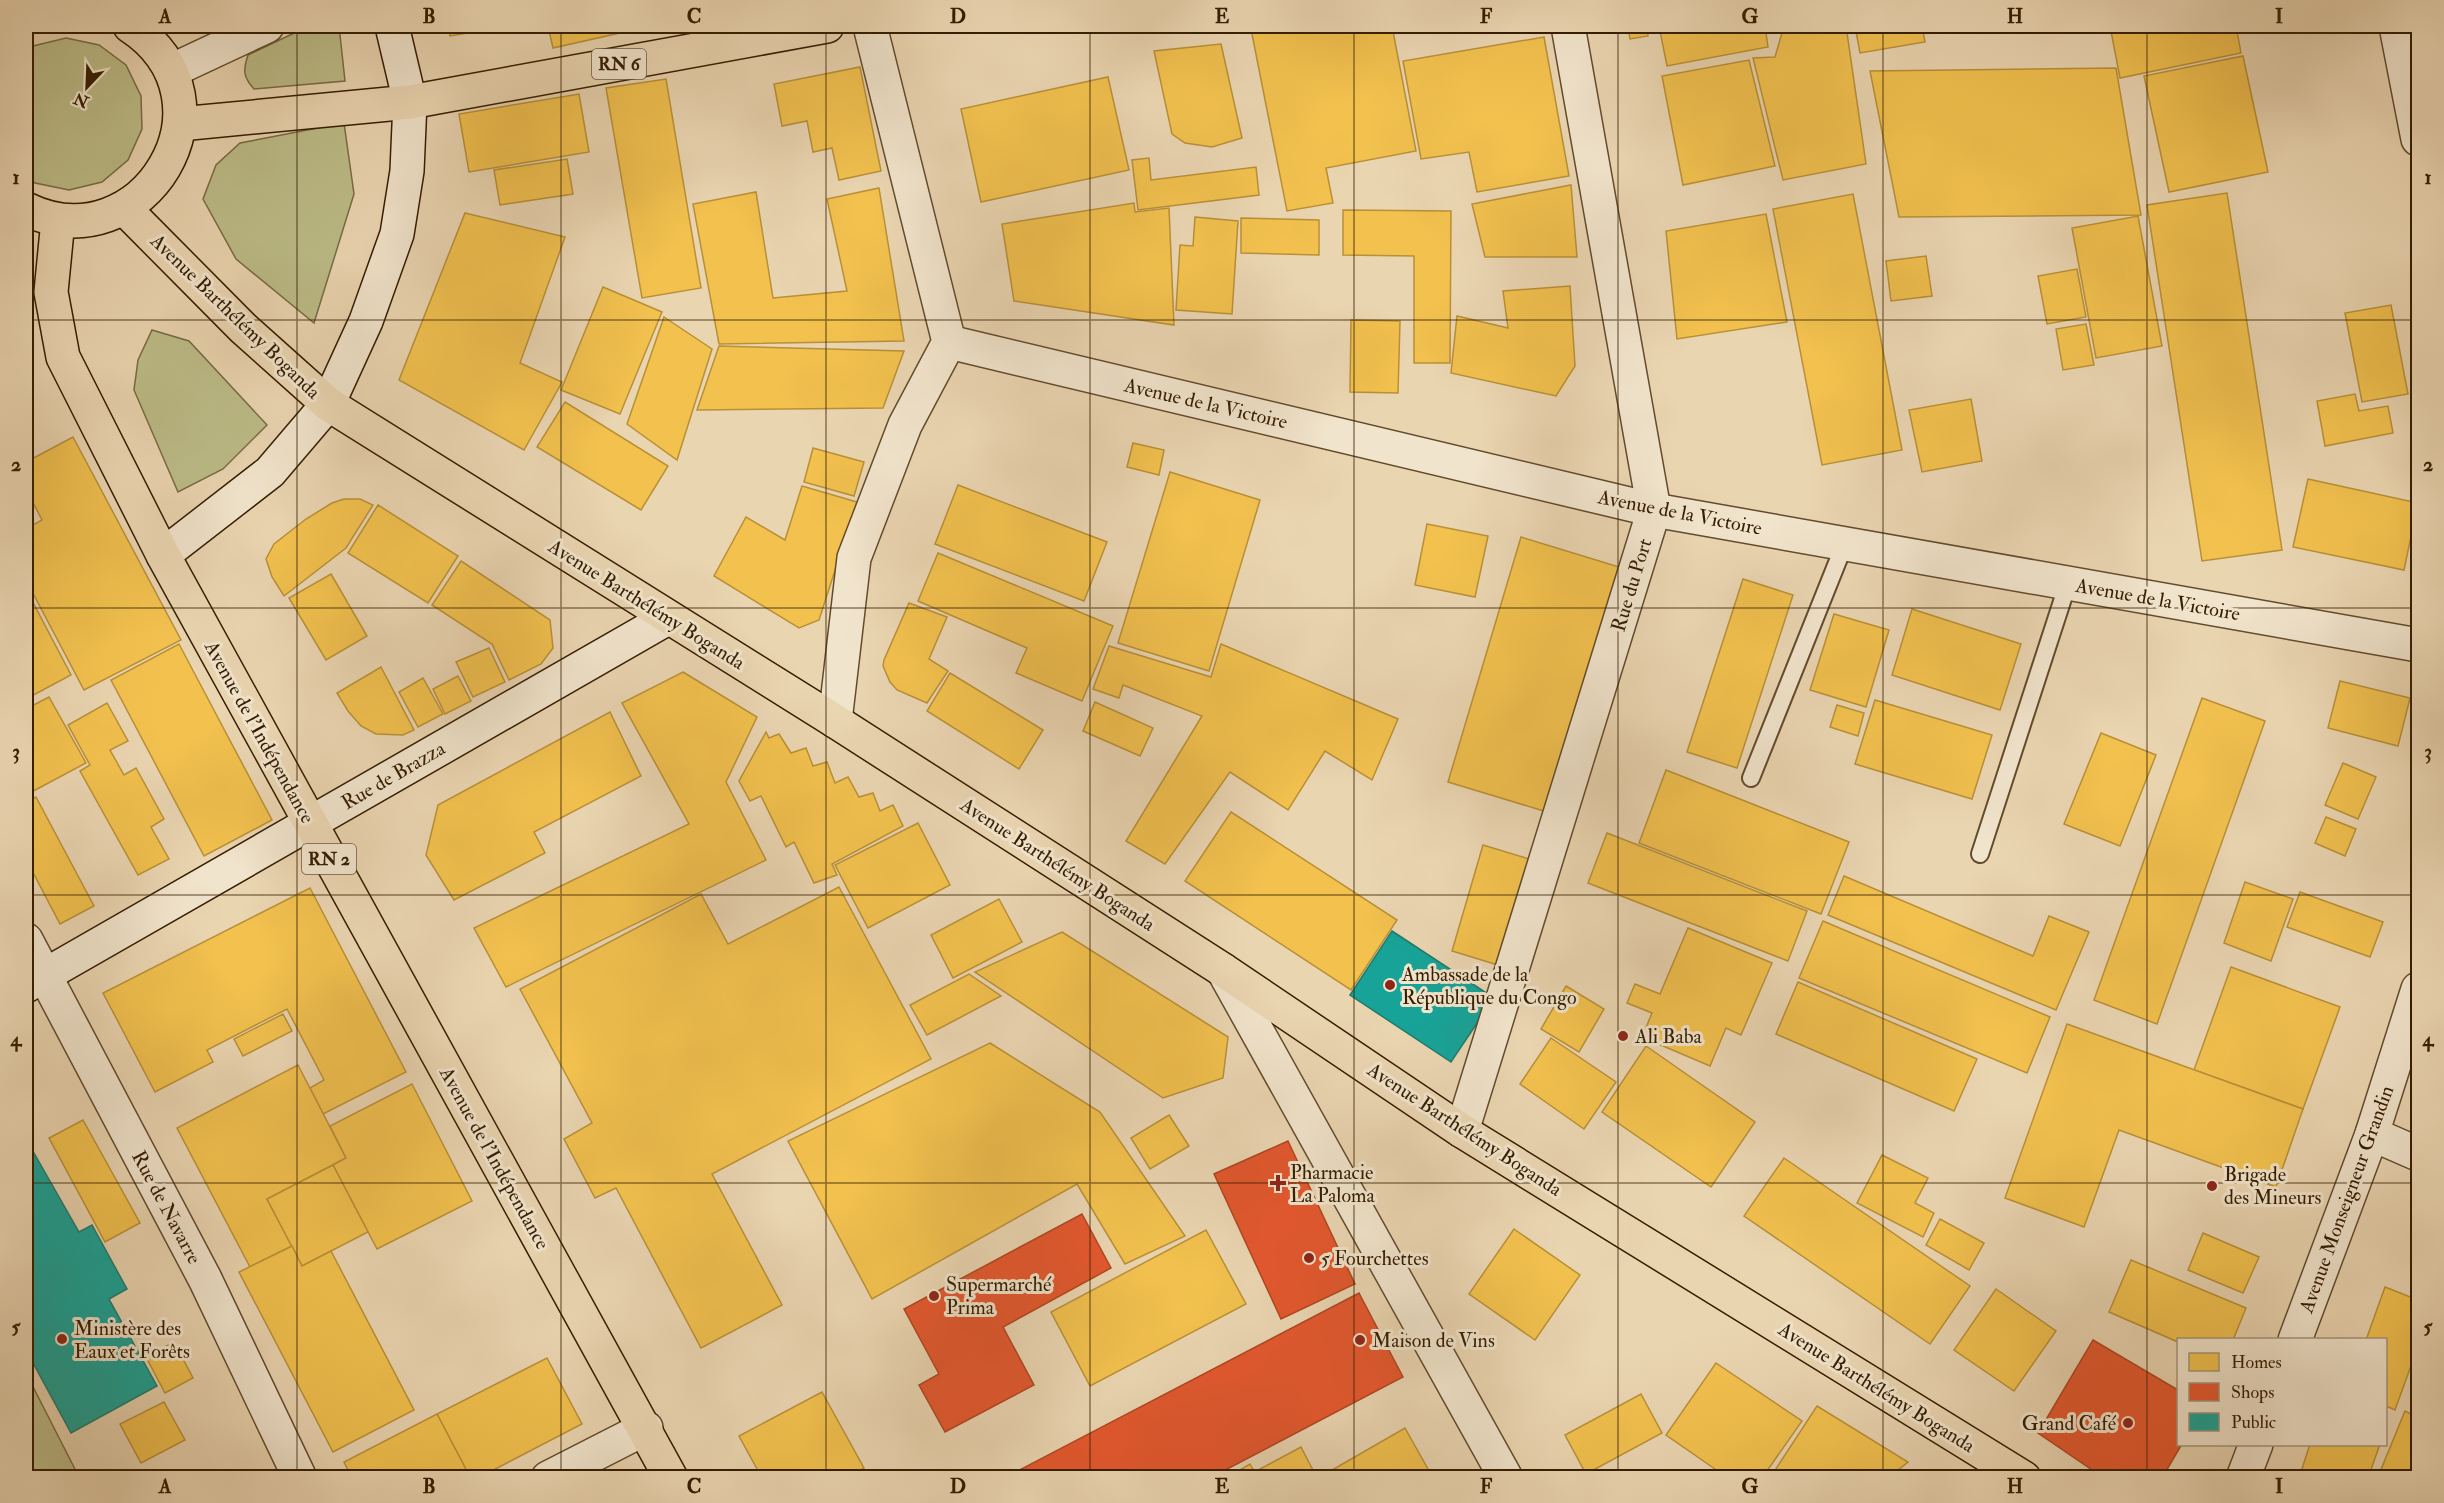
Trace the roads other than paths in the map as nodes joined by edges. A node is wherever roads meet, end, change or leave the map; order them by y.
1 (130, 26) edge
2 (267, 26) edge
3 (392, 26) edge
4 (827, 26) edge
5 (870, 26) edge
6 (1568, 26) edge
7 (2396, 26) edge
8 (171, 71) junction
9 (410, 102) junction
10 (180, 124) junction
11 (2418, 138) edge
12 (124, 208) junction
13 (26, 209) edge
14 (58, 220) junction
15 (949, 342) junction
16 (328, 404) junction
17 (1654, 510) junction
18 (1845, 543) junction
19 (163, 555) junction
20 (2068, 583) junction
21 (668, 618) junction
22 (2418, 645) edge
23 (835, 721) junction
24 (1751, 778) dead end
25 (310, 823) junction
26 (1980, 854) dead end
27 (26, 940) edge
28 (1223, 970) junction
29 (35, 981) edge
30 (2418, 989) edge
31 (1462, 1131) junction
32 (2372, 1134) junction
33 (2418, 1154) edge
34 (2296, 1338) edge
35 (646, 1428) junction
36 (2255, 1446) edge
37 (300, 1478) edge
38 (548, 1478) edge
39 (671, 1478) edge
40 (1506, 1478) edge
41 (2024, 1478) edge
42 (2243, 1478) edge

1 - 8 main road
2 - 8 street
3 - 9 street
4 - 9 main road, RN 6
5 - 15 street
6 - 17 street, Rue du Port
7 - 11 street
8 - 10 main road
9 - 10 main road, RN 6
9 - 16 street
10 - 12 main road
12 - 14 main road
12 - 16 main road, Avenue Barthélémy Boganda
13 - 14 main road
14 - 19 main road, Avenue de l'Indépendance / RN 2
15 - 17 street, Avenue de la Victoire
15 - 23 street
16 - 19 street
16 - 21 main road, Avenue Barthélémy Boganda
17 - 18 street, Avenue de la Victoire
17 - 31 street, Rue du Port
18 - 20 street, Avenue de la Victoire
18 - 24 lane
19 - 25 main road, Avenue de l'Indépendance / RN 2
20 - 22 street, Avenue de la Victoire
20 - 26 lane
21 - 23 main road, Avenue Barthélémy Boganda
21 - 25 street, Rue de Brazza
23 - 28 main road, Avenue Barthélémy Boganda
25 - 29 street, Rue de Brazza
25 - 35 main road, Avenue de l'Indépendance / RN 2
27 - 29 street, Rue de Navarre
28 - 31 main road, Avenue Barthélémy Boganda
28 - 40 street
29 - 37 street, Rue de Navarre
30 - 32 street, Avenue Monseigneur Grandin
31 - 41 main road, Avenue Barthélémy Boganda
32 - 33 street
32 - 34 street, Avenue Monseigneur Grandin
35 - 38 street
35 - 39 main road, Avenue de l'Indépendance / RN 2
36 - 42 street

